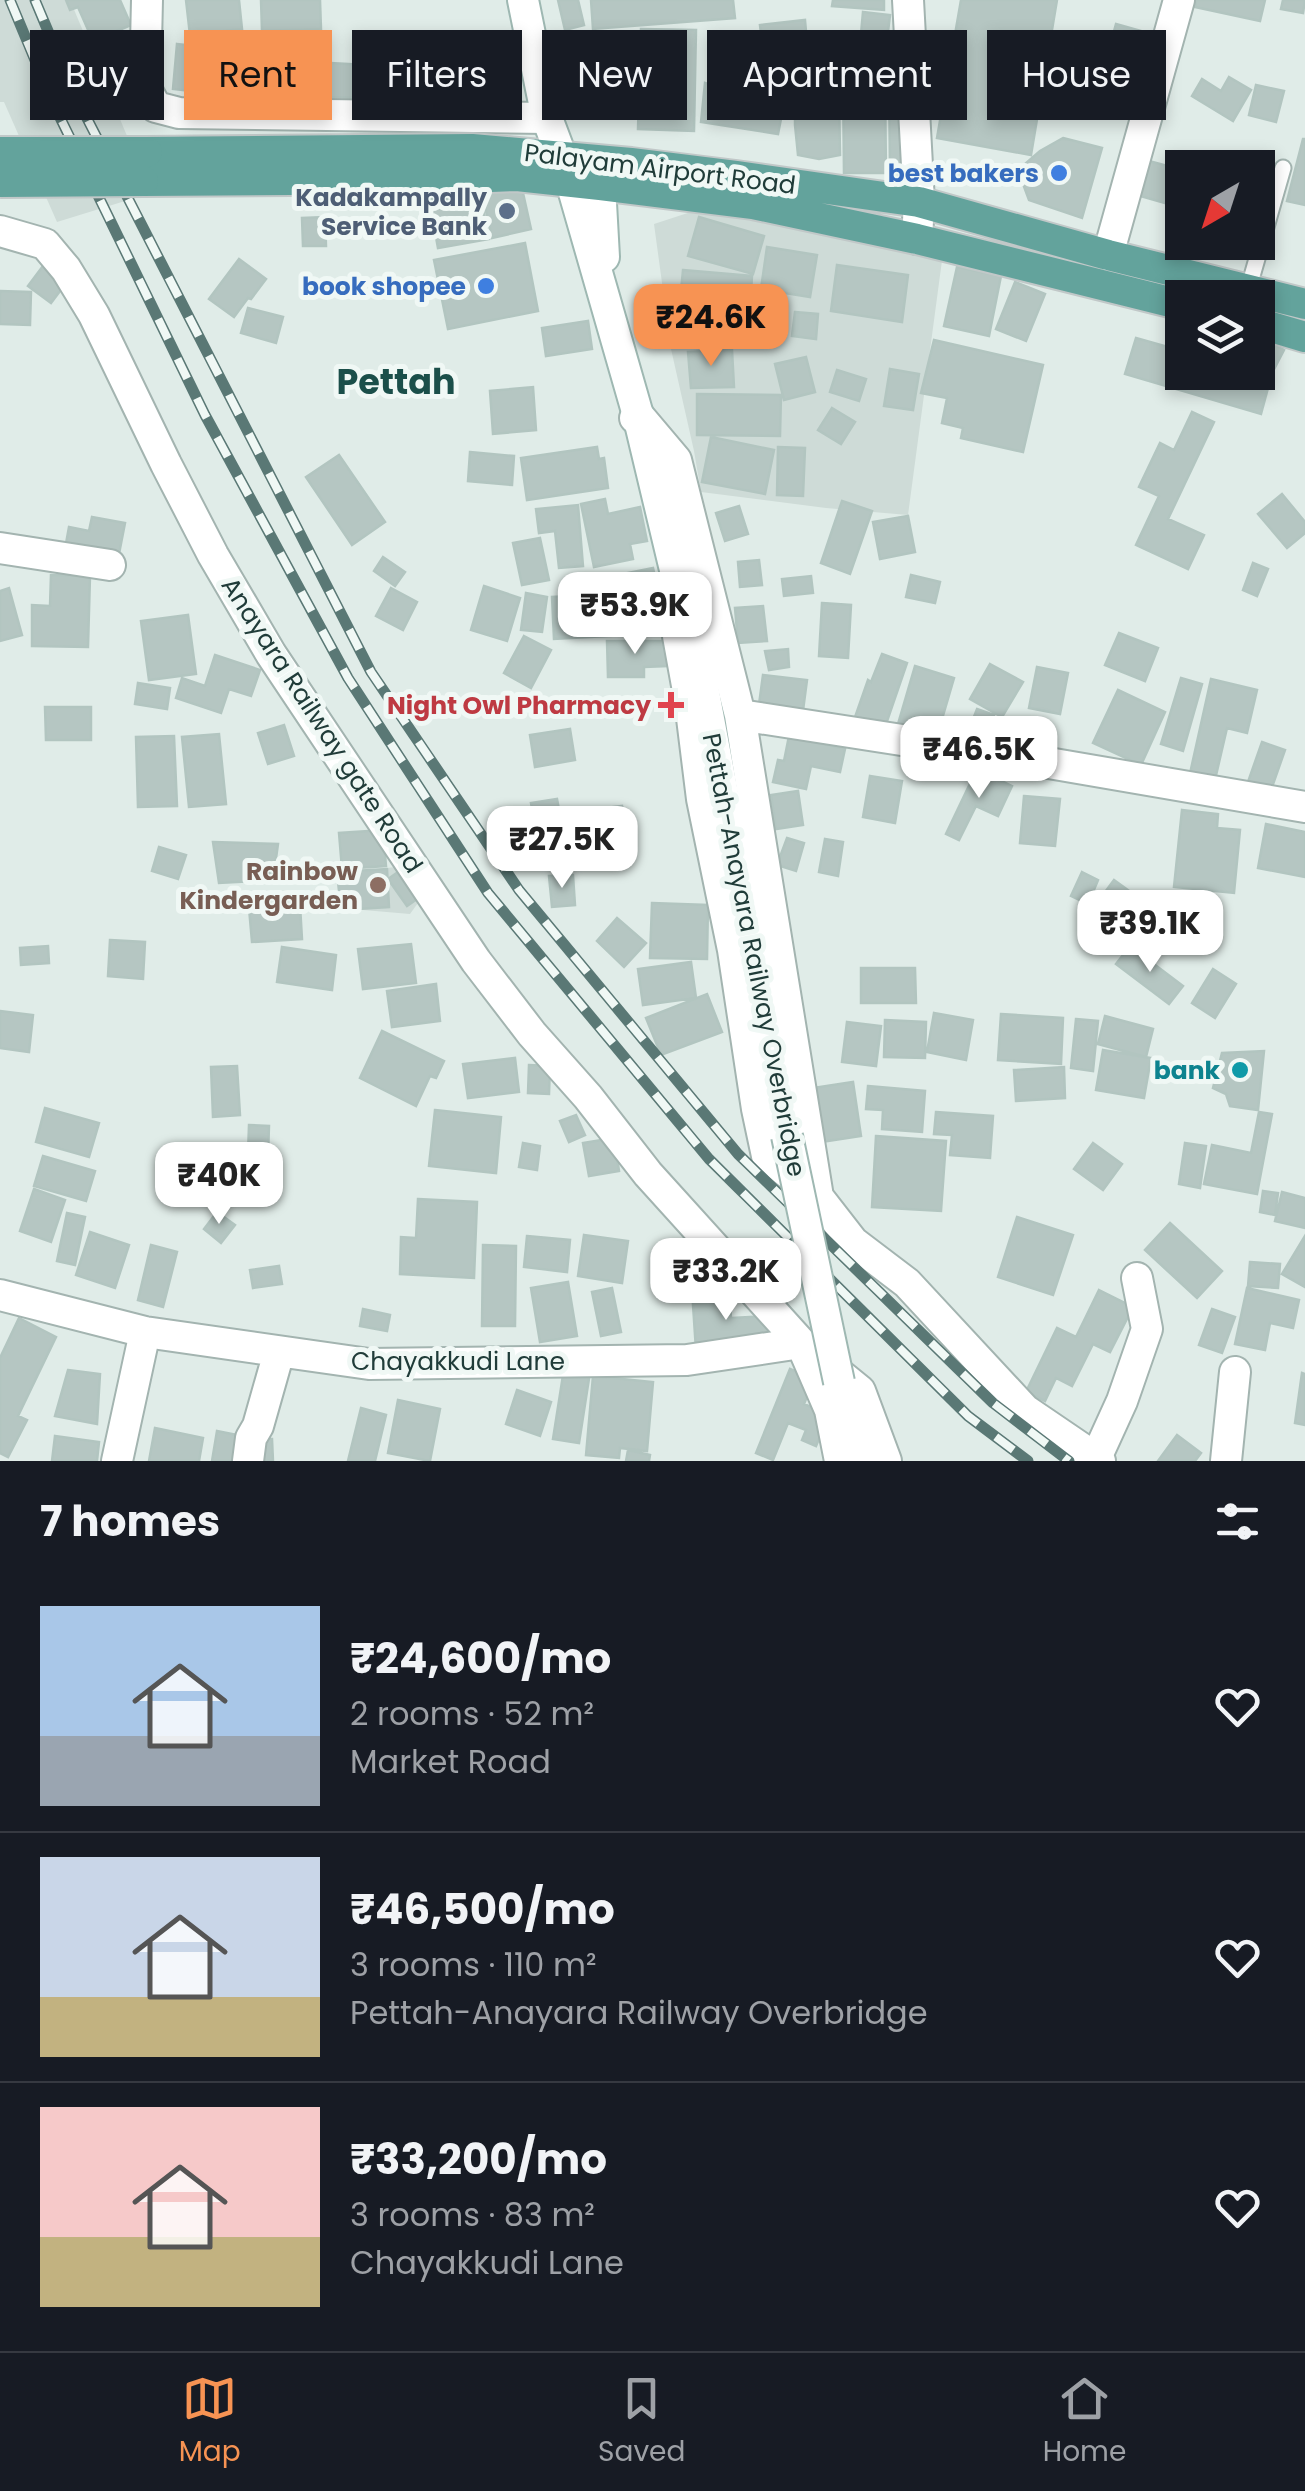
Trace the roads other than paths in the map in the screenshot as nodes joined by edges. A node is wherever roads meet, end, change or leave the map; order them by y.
1 (147, 0) edge
2 (523, 0) edge
3 (908, 0) edge
4 (1179, 0) edge
5 (542, 93) edge
6 (542, 118) edge
7 (548, 120) edge
8 (0, 152) edge
9 (145, 167) junction
10 (1283, 168) dead end
11 (570, 176) junction
12 (0, 182) edge
13 (920, 202) junction
14 (0, 232) edge
15 (917, 239) junction
16 (1108, 255) junction
17 (596, 273) junction
18 (1208, 280) edge
19 (1251, 280) edge
20 (1275, 297) edge
21 (1165, 301) edge
22 (1305, 304) edge
23 (1275, 328) edge
24 (1305, 337) edge
25 (638, 415) junction
26 (0, 548) edge
27 (110, 565) dead end
28 (740, 715) junction
29 (1305, 807) edge
30 (818, 1197) junction
31 (1137, 1278) dead end
32 (0, 1295) edge
33 (145, 1332) junction
34 (801, 1343) junction
35 (279, 1352) junction
36 (1235, 1372) dead end
37 (1098, 1460) edge
38 (117, 1461) edge
39 (248, 1461) edge
40 (840, 1461) edge
41 (860, 1461) edge
42 (886, 1461) edge
43 (1226, 1461) edge

1 - 6 street
2 - 5 street
3 - 13 street
4 - 16 street
7 - 11 street
8 - 9 main road, Palayam Airport Road, bridge
9 - 11 main road, Palayam Airport Road
9 - 11 main road, Palayam Airport Road
9 - 12 main road, bridge
10 - 19 lane
11 - 13 main road, Palayam Airport Road
11 - 15 main road, Palayam Airport Road
11 - 17 street
11 - 17 street
13 - 15 street
13 - 16 main road, Palayam Airport Road
14 - 34 street, Anayara Railway gate Road
15 - 21 main road, Palayam Airport Road
16 - 18 main road, Palayam Airport Road
17 - 25 street, Pettah-Anayara Railway Overbridge
20 - 22 main road, Palayam Airport Road
23 - 24 main road
25 - 28 street
25 - 30 street
25 - 41 street, Pettah-Anayara Railway Overbridge, bridge
26 - 27 street
28 - 29 street
28 - 30 street
30 - 37 street
31 - 37 street
32 - 33 street, Chayakkudi Lane
33 - 35 street, Chayakkudi Lane
33 - 38 street
34 - 35 street, Chayakkudi Lane
34 - 40 street
34 - 42 street
35 - 39 street
36 - 43 street

